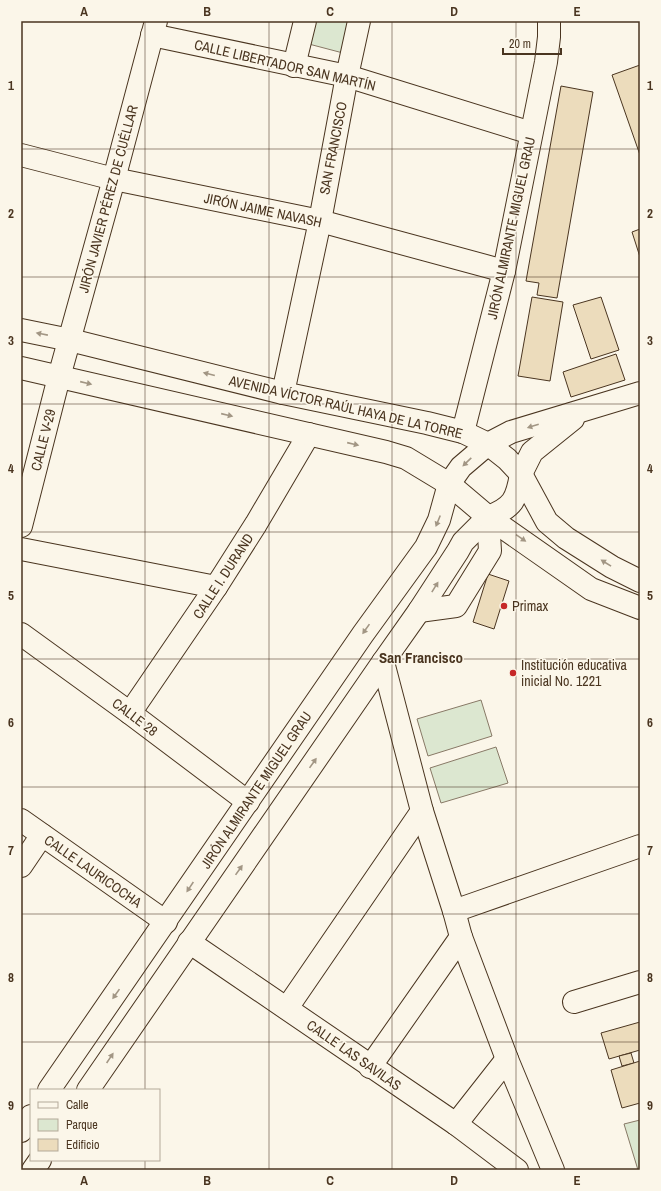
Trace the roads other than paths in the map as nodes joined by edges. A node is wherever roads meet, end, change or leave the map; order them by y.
1 (305, 21) edge
2 (359, 21) edge
3 (549, 21) edge
4 (154, 28) edge
5 (294, 66) junction
6 (347, 76) junction
7 (531, 133) junction
8 (21, 155) edge
9 (114, 179) junction
10 (320, 221) junction
11 (504, 271) junction
12 (21, 330) edge
13 (70, 340) junction
14 (21, 368) edge
15 (59, 377) junction
16 (283, 393) junction
17 (640, 393) edge
18 (583, 411) junction
19 (463, 432) junction
20 (309, 434) junction
21 (488, 444) junction
22 (521, 474) junction
23 (449, 484) junction
24 (488, 517) junction
25 (21, 526) edge
26 (21, 548) edge
27 (640, 581) edge
28 (216, 587) junction
29 (640, 608) edge
30 (419, 611) junction
31 (21, 634) edge
32 (383, 662) junction
33 (130, 713) junction
34 (248, 802) junction
35 (422, 811) junction
36 (21, 820) edge
37 (42, 836) junction
38 (640, 846) edge
39 (21, 866) edge
40 (454, 911) junction
41 (166, 922) junction
42 (461, 938) junction
43 (189, 942) junction
44 (640, 982) edge
45 (574, 1002) dead end
46 (287, 1008) junction
47 (507, 1059) junction
48 (370, 1067) junction
49 (50, 1089) edge
50 (89, 1089) edge
51 (30, 1118) edge
52 (456, 1124) junction
53 (21, 1131) edge
54 (39, 1161) edge
55 (33, 1170) edge
56 (517, 1170) edge
57 (553, 1170) edge

1 - 5 street
2 - 6 street, SAN FRANCISCO
3 - 7 street, JIRÓN ALMIRANTE MIGUEL GRAU
4 - 5 street, CALLE LIBERTADOR SAN MARTÍN
4 - 9 street, JIRÓN JAVIER PÉREZ DE CUÉLLAR
5 - 6 street, CALLE LIBERTADOR SAN MARTÍN
6 - 7 street, CALLE LIBERTADOR SAN MARTÍN
6 - 10 street, SAN FRANCISCO
7 - 11 street, JIRÓN ALMIRANTE MIGUEL GRAU
8 - 9 street, JIRÓN JAIME NAVASH
9 - 10 street, JIRÓN JAIME NAVASH
9 - 13 street, JIRÓN JAVIER PÉREZ DE CUÉLLAR
10 - 11 street, JIRÓN JAIME NAVASH
10 - 16 street, SAN FRANCISCO
11 - 19 street, JIRÓN ALMIRANTE MIGUEL GRAU
13 -> 12 street, AVENIDA VÍCTOR RAÚL HAYA DE LA TORRE
13 - 15 street, JIRÓN JAVIER PÉREZ DE CUÉLLAR
16 -> 13 street, AVENIDA VÍCTOR RAÚL HAYA DE LA TORRE
14 - 15 street
15 -> 20 street
15 - 25 street, CALLE V-29
16 - 19 street, AVENIDA VÍCTOR RAÚL HAYA DE LA TORRE
17 - 18 street
18 -> 21 street
18 - 22 street
19 - 21 street, AVENIDA VÍCTOR RAÚL HAYA DE LA TORRE
20 -> 23 street
20 - 28 street, CALLE I. DURAND
21 - 22 street, AVENIDA VÍCTOR RAÚL HAYA DE LA TORRE
21 -> 23 street
22 - 24 street
27 -> 22 street, AVENIDA VÍCTOR RAÚL HAYA DE LA TORRE
23 - 24 street
23 -> 34 street, JIRÓN ALMIRANTE MIGUEL GRAU
24 -> 29 street
30 -> 24 street
24 - 30 street
26 - 28 street
28 - 33 street, CALLE I. DURAND
30 - 32 street
31 - 33 street, CALLE 28
32 - 35 street
43 -> 32 street
33 - 34 street, CALLE 28
34 -> 41 street, JIRÓN ALMIRANTE MIGUEL GRAU
35 - 40 street
35 - 46 street
36 - 37 street, CALLE LAURICOCHA
37 - 39 street
37 - 41 street, CALLE LAURICOCHA
38 - 40 street
40 - 42 street
41 -> 49 street, JIRÓN ALMIRANTE MIGUEL GRAU
42 - 47 street
42 - 48 street
43 - 46 street, CALLE LAS SAVILAS
50 -> 43 street
44 - 45 street
46 - 48 street, CALLE LAS SAVILAS
47 - 52 street
47 - 57 street
48 - 52 street, CALLE LAS SAVILAS
51 - 53 street
52 - 56 street, CALLE LAS SAVILAS
54 - 55 street

